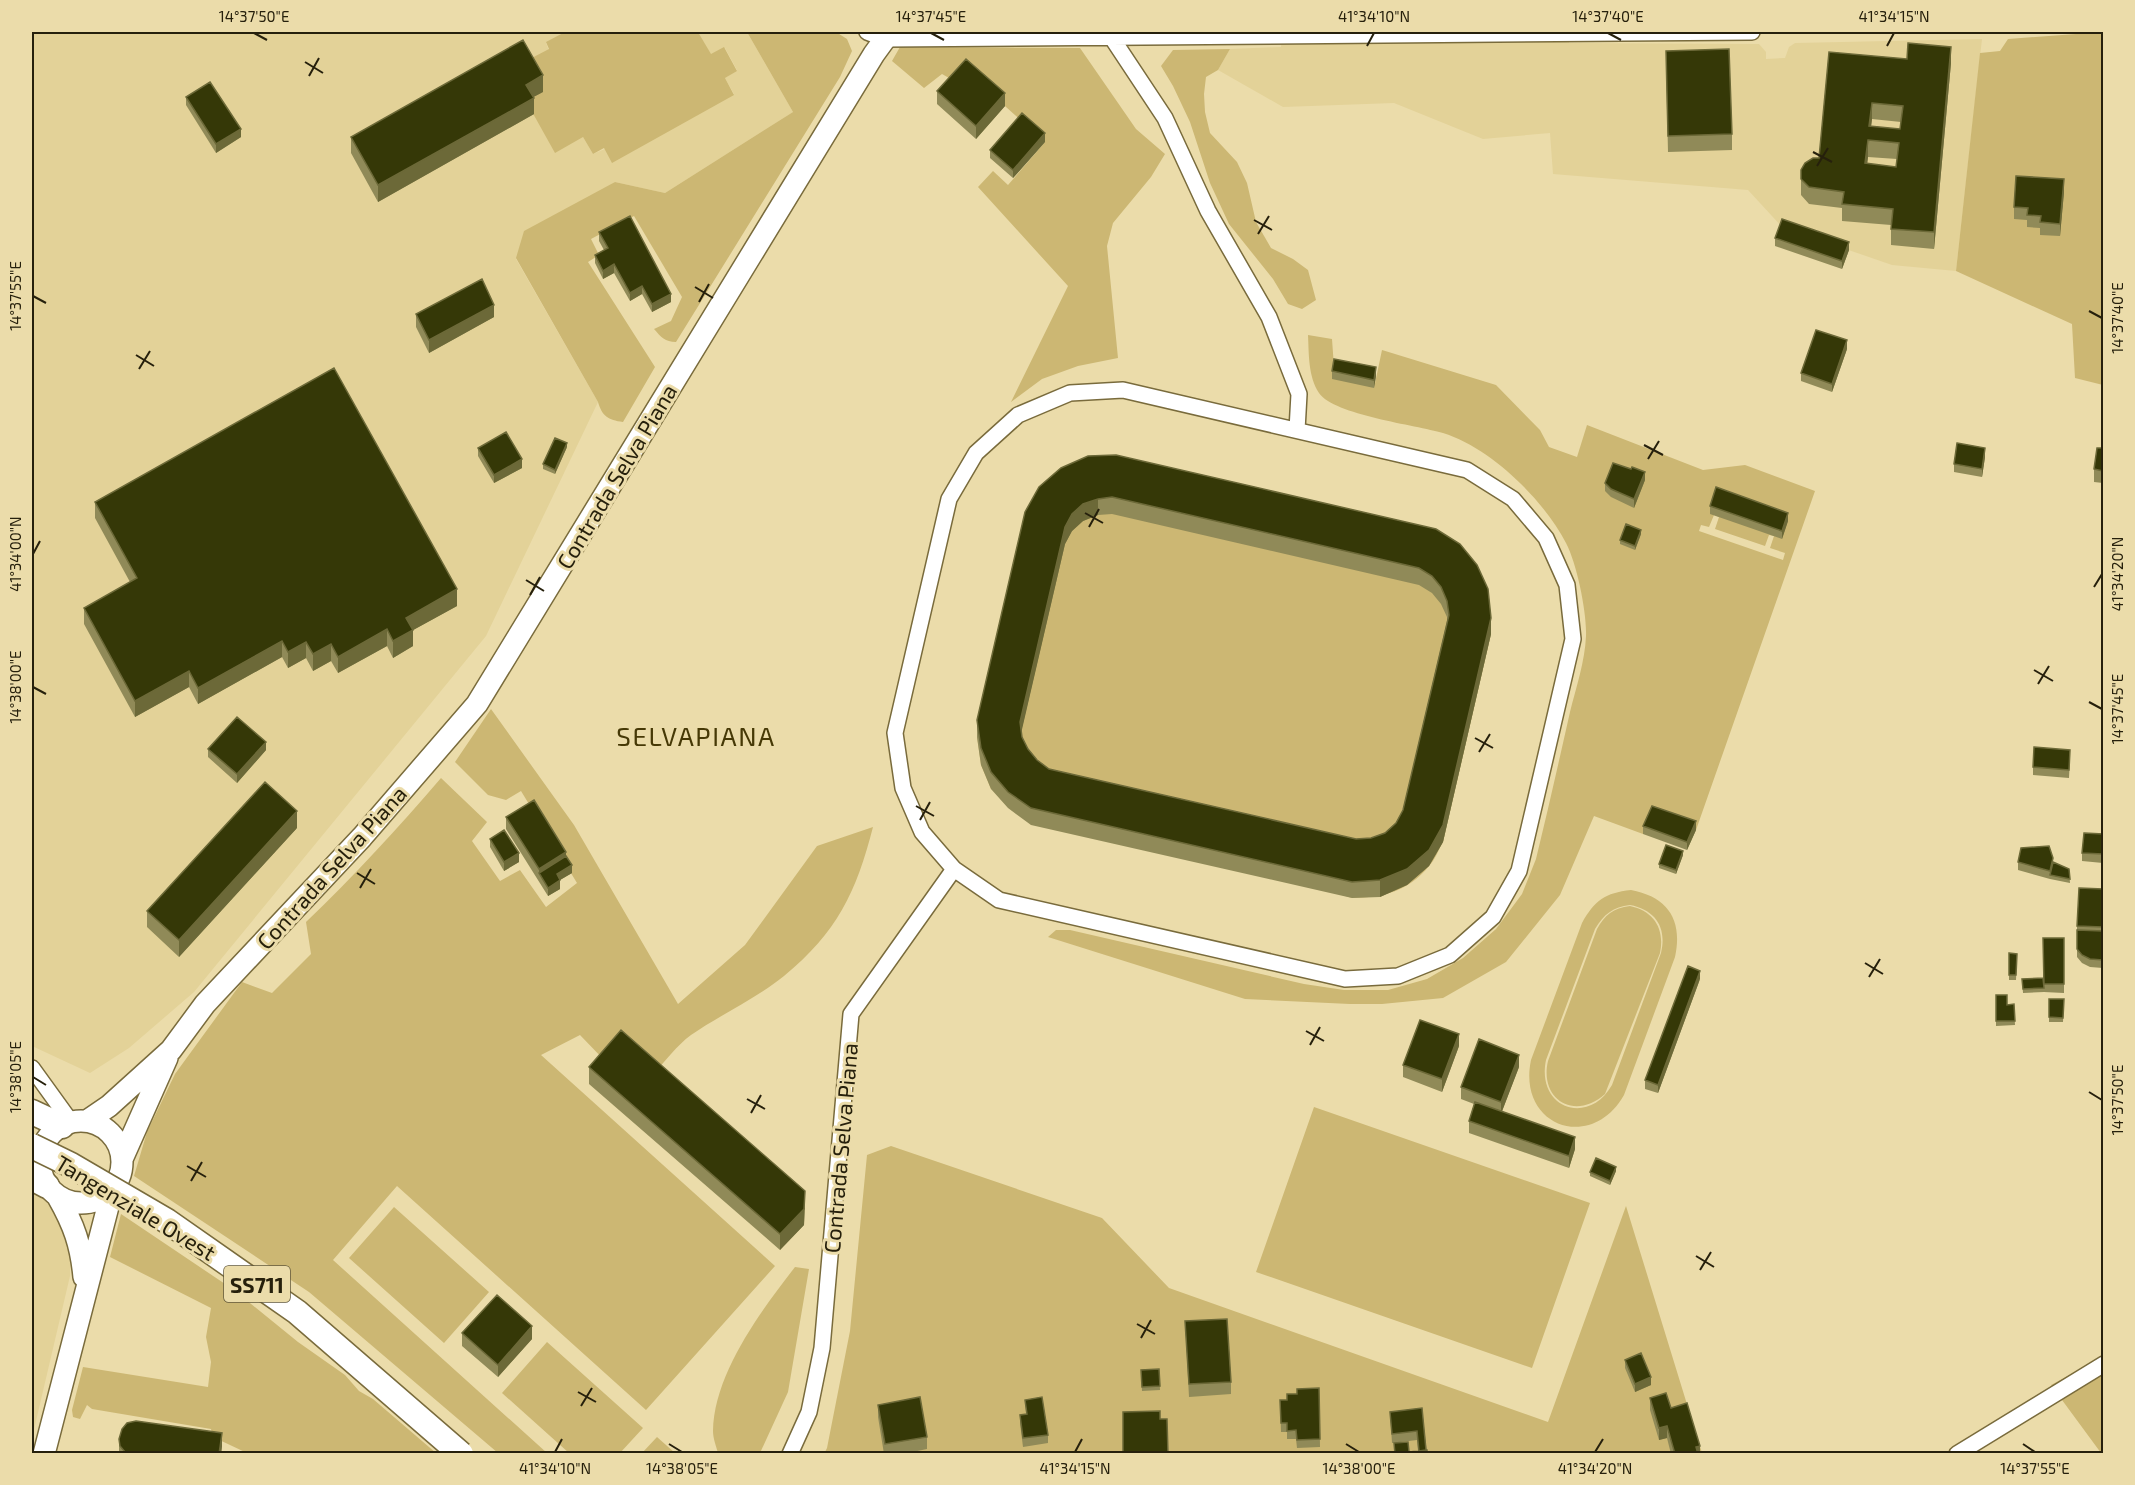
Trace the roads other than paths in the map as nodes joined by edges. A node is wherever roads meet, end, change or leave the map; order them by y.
1 (1752, 32) edge
2 (881, 34) edge
3 (1112, 38) junction
4 (1297, 430) junction
5 (954, 869) junction
6 (171, 1050) junction
7 (32, 1068) edge
8 (32, 1113) edge
9 (73, 1123) junction
10 (32, 1146) edge
11 (123, 1157) junction
12 (46, 1187) edge
13 (112, 1191) junction
14 (86, 1292) junction
15 (2103, 1364) edge
16 (44, 1454) edge
17 (460, 1454) edge
18 (790, 1454) edge
19 (1957, 1454) edge

1 - 3 street, Contrada Selva Piana
2 - 3 street, Contrada Selva Piana
2 - 6 street, Contrada Selva Piana
3 - 4 street
4 - 5 street
4 - 5 street
5 - 18 street, Contrada Selva Piana
6 - 9 street
6 - 11 street
7 - 9 street
8 - 9 main road
9 - 11 street
9 - 12 street
10 - 17 main road, Tangenziale Ovest / SS711, bridge
11 - 13 street
12 - 13 street
12 - 14 street
13 - 14 street
14 - 16 street
15 - 19 street

